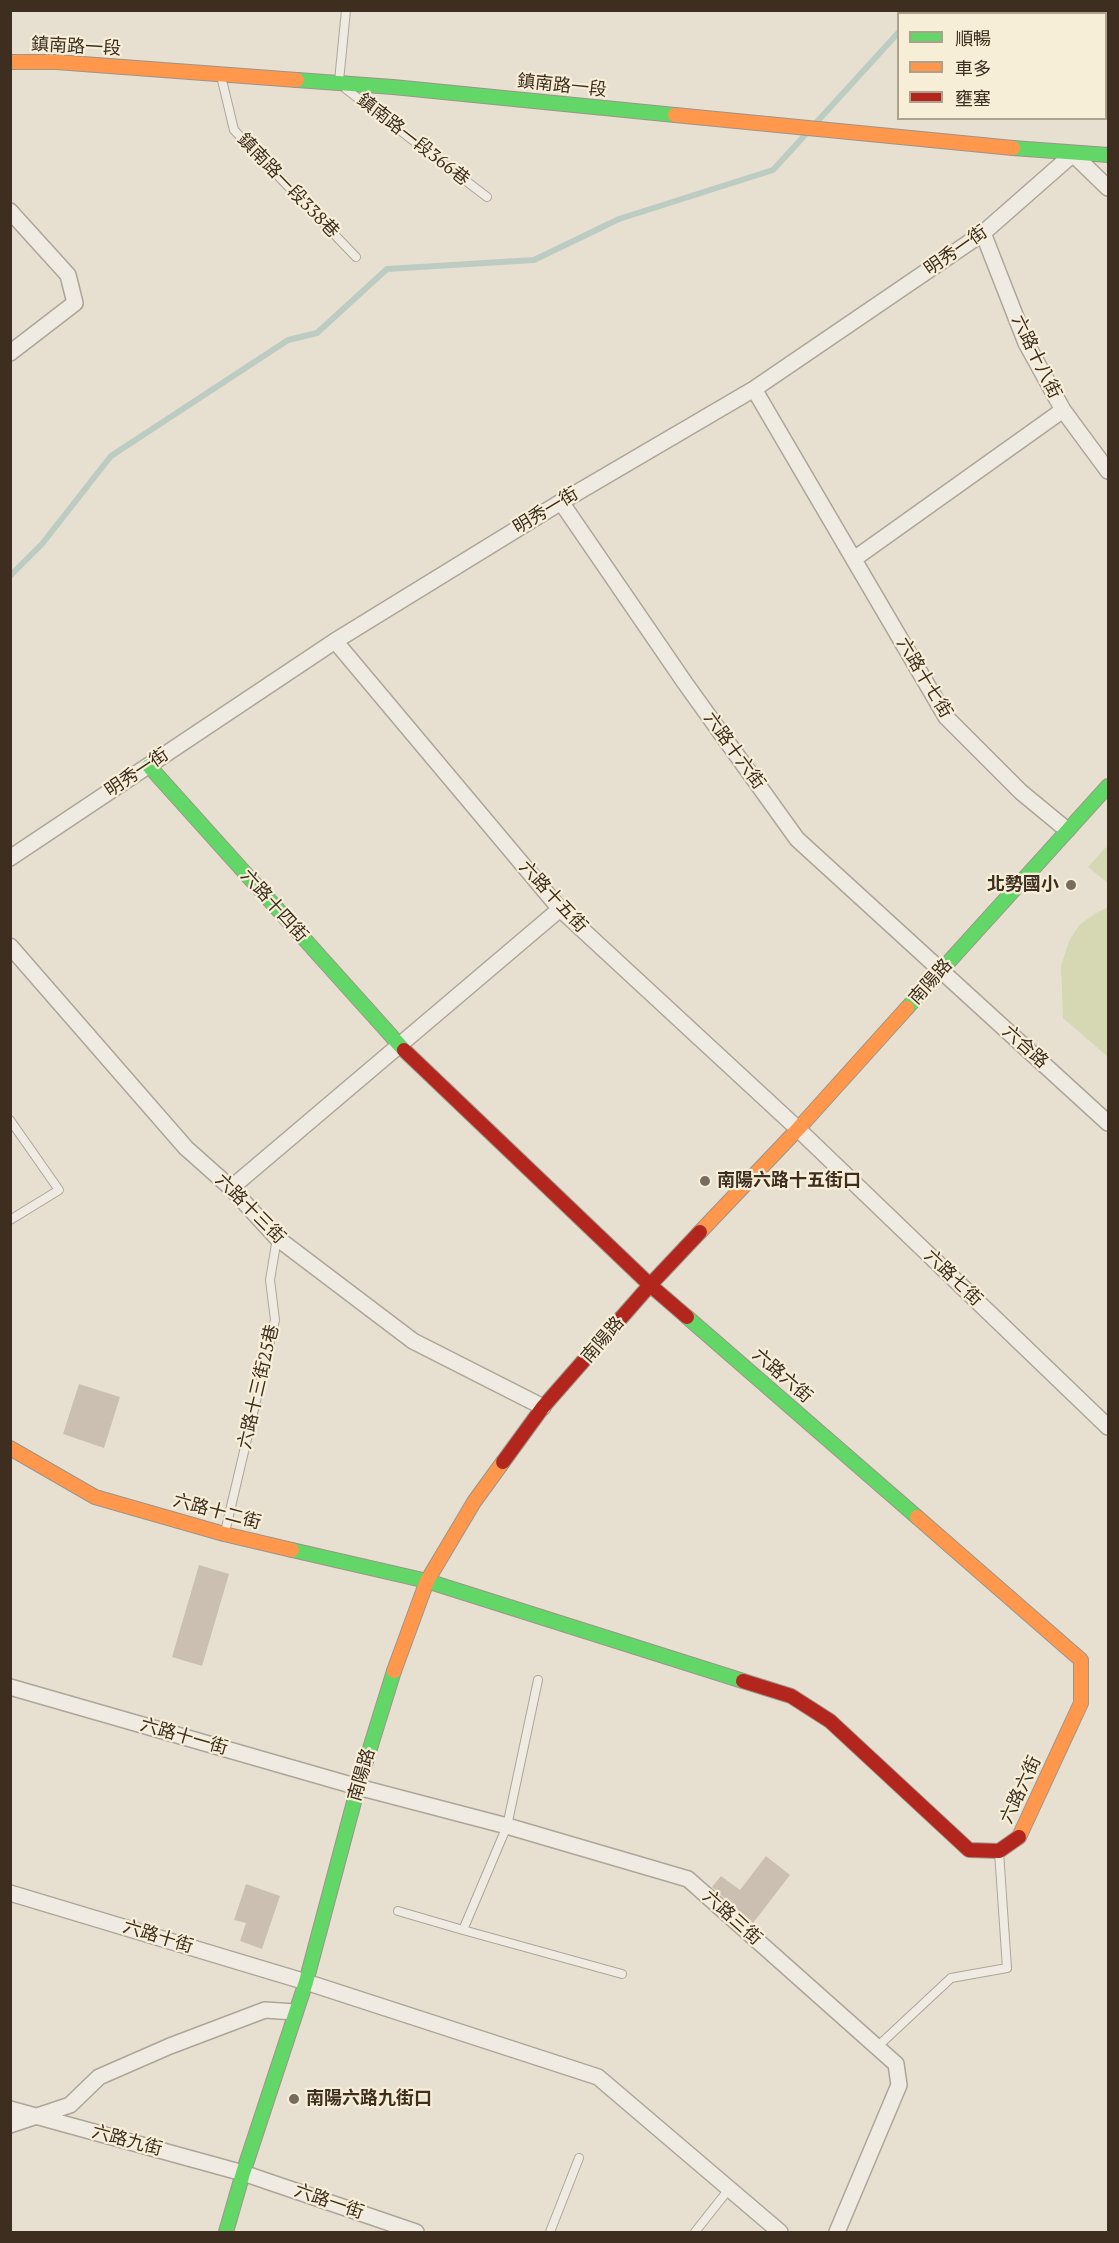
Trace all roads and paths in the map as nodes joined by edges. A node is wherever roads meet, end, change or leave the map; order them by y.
1 (346, 10) edge
2 (10, 62) edge
3 (221, 75) junction
4 (339, 83) junction
5 (1073, 154) junction
6 (1108, 155) edge
7 (1108, 188) edge
8 (487, 197) dead end
9 (10, 211) edge
10 (983, 233) junction
11 (356, 256) dead end
12 (10, 353) edge
13 (754, 389) junction
14 (1063, 410) junction
15 (1108, 471) edge
16 (561, 502) junction
17 (854, 559) junction
18 (335, 641) junction
19 (148, 766) junction
20 (1108, 786) edge
21 (1067, 830) junction
22 (10, 858) edge
23 (560, 909) junction
24 (10, 946) edge
25 (942, 971) junction
26 (399, 1046) junction
27 (10, 1120) edge
28 (1108, 1123) edge
29 (798, 1129) junction
30 (231, 1188) junction
31 (10, 1220) edge
32 (277, 1238) junction
33 (650, 1286) junction
34 (543, 1407) junction
35 (1108, 1427) edge
36 (10, 1448) edge
37 (224, 1534) junction
38 (427, 1581) junction
39 (538, 1680) dead end
40 (10, 1687) edge
41 (358, 1788) junction
42 (507, 1826) junction
43 (999, 1851) junction
44 (10, 1893) edge
45 (398, 1911) dead end
46 (463, 1930) junction
47 (622, 1974) dead end
48 (306, 1982) junction
49 (295, 2012) junction
50 (877, 2047) junction
51 (10, 2109) edge
52 (35, 2116) junction
53 (10, 2125) edge
54 (579, 2158) dead end
55 (243, 2173) junction
56 (729, 2189) junction
57 (395, 2229) edge
58 (226, 2232) edge
59 (416, 2232) edge
60 (550, 2232) edge
61 (695, 2232) edge
62 (780, 2232) edge
63 (837, 2232) edge

1 - 4 lane
2 - 3 street, 鎮南路一段
3 - 4 street, 鎮南路一段
3 - 11 lane, 鎮南路一段338巷
4 - 5 street, 鎮南路一段
4 - 8 lane, 鎮南路一段366巷
5 - 6 street, 鎮南路一段
5 - 7 street
5 - 10 street, 明秀一街
9 - 12 street
10 - 13 street, 明秀一街
10 - 14 street, 六路十八街
13 - 16 street, 明秀一街
13 - 17 street, 六路十七街
14 - 15 street, 六路十八街
14 - 17 street
16 - 18 street, 明秀一街
16 - 25 street, 六路十六街
17 - 21 street, 六路十七街
18 - 19 street, 明秀一街
18 - 23 street, 六路十五街
19 - 22 street, 明秀一街
19 - 26 street, 六路十四街
20 - 21 street, 南陽路
21 - 25 street, 南陽路
23 - 26 street
23 - 29 street, 六路十五街
24 - 30 street, 六路十三街
25 - 28 street, 六合路
25 - 29 street, 南陽路
26 - 30 street
26 - 33 street, 六路十四街
27 - 31 lane
29 - 33 street, 南陽路
29 - 35 street, 六路七街
30 - 32 street, 六路十三街
32 - 34 street, 六路十三街
32 - 37 lane, 六路十三街25巷
33 - 34 street, 南陽路
33 - 43 street, 六路六街
34 - 38 street, 南陽路
36 - 37 street, 六路十二街
37 - 38 street, 六路十二街
38 - 41 street, 南陽路
38 - 43 street
39 - 42 lane
40 - 41 street, 六路十一街
41 - 42 street, 六路三街
41 - 48 street, 南陽路
42 - 46 lane
42 - 50 street, 六路三街
43 - 50 lane
44 - 48 street, 六路十街
45 - 46 lane
46 - 47 lane
48 - 49 street, 南陽路
48 - 56 street
49 - 52 street
49 - 55 street, 南陽路
50 - 63 street, 六路三街
51 - 52 street, 六路九街
52 - 53 street
52 - 55 street, 六路九街
54 - 60 lane
55 - 57 street, 六路一街
55 - 58 street, 南陽路
56 - 61 lane
56 - 62 street
57 - 59 street, 六路一街

